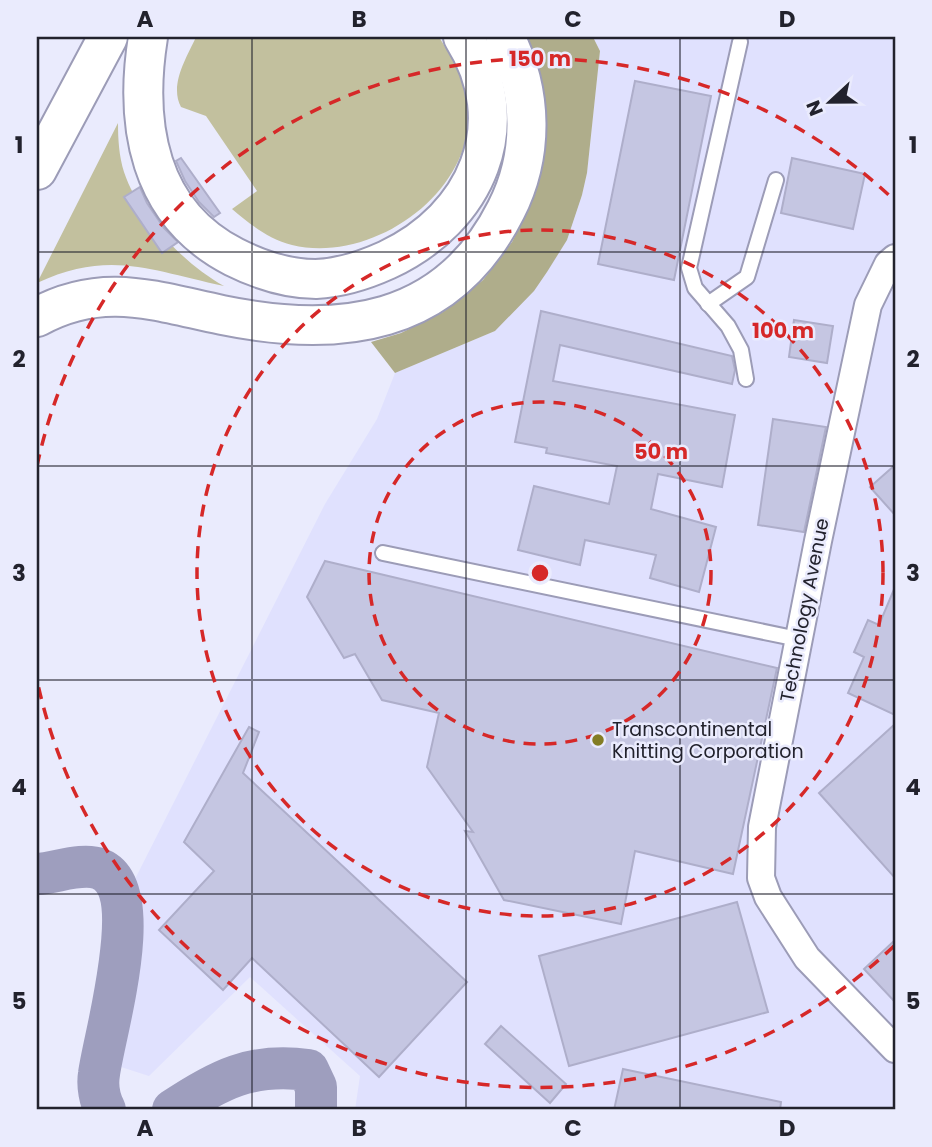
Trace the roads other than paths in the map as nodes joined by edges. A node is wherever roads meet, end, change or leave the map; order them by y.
1 (108, 37) edge
2 (148, 37) edge
3 (463, 37) edge
4 (505, 37) edge
5 (740, 42) dead end
6 (37, 170) edge
7 (776, 180) dead end
8 (895, 258) edge
9 (708, 304) junction
10 (37, 317) edge
11 (746, 379) dead end
12 (383, 553) dead end
13 (798, 639) junction
14 (895, 1049) edge

1 - 6 highway
2 - 3 highway
4 - 10 highway
5 - 9 lane
7 - 9 lane
8 - 13 street, Technology Avenue
9 - 11 lane
12 - 13 lane
13 - 14 street, Technology Avenue

